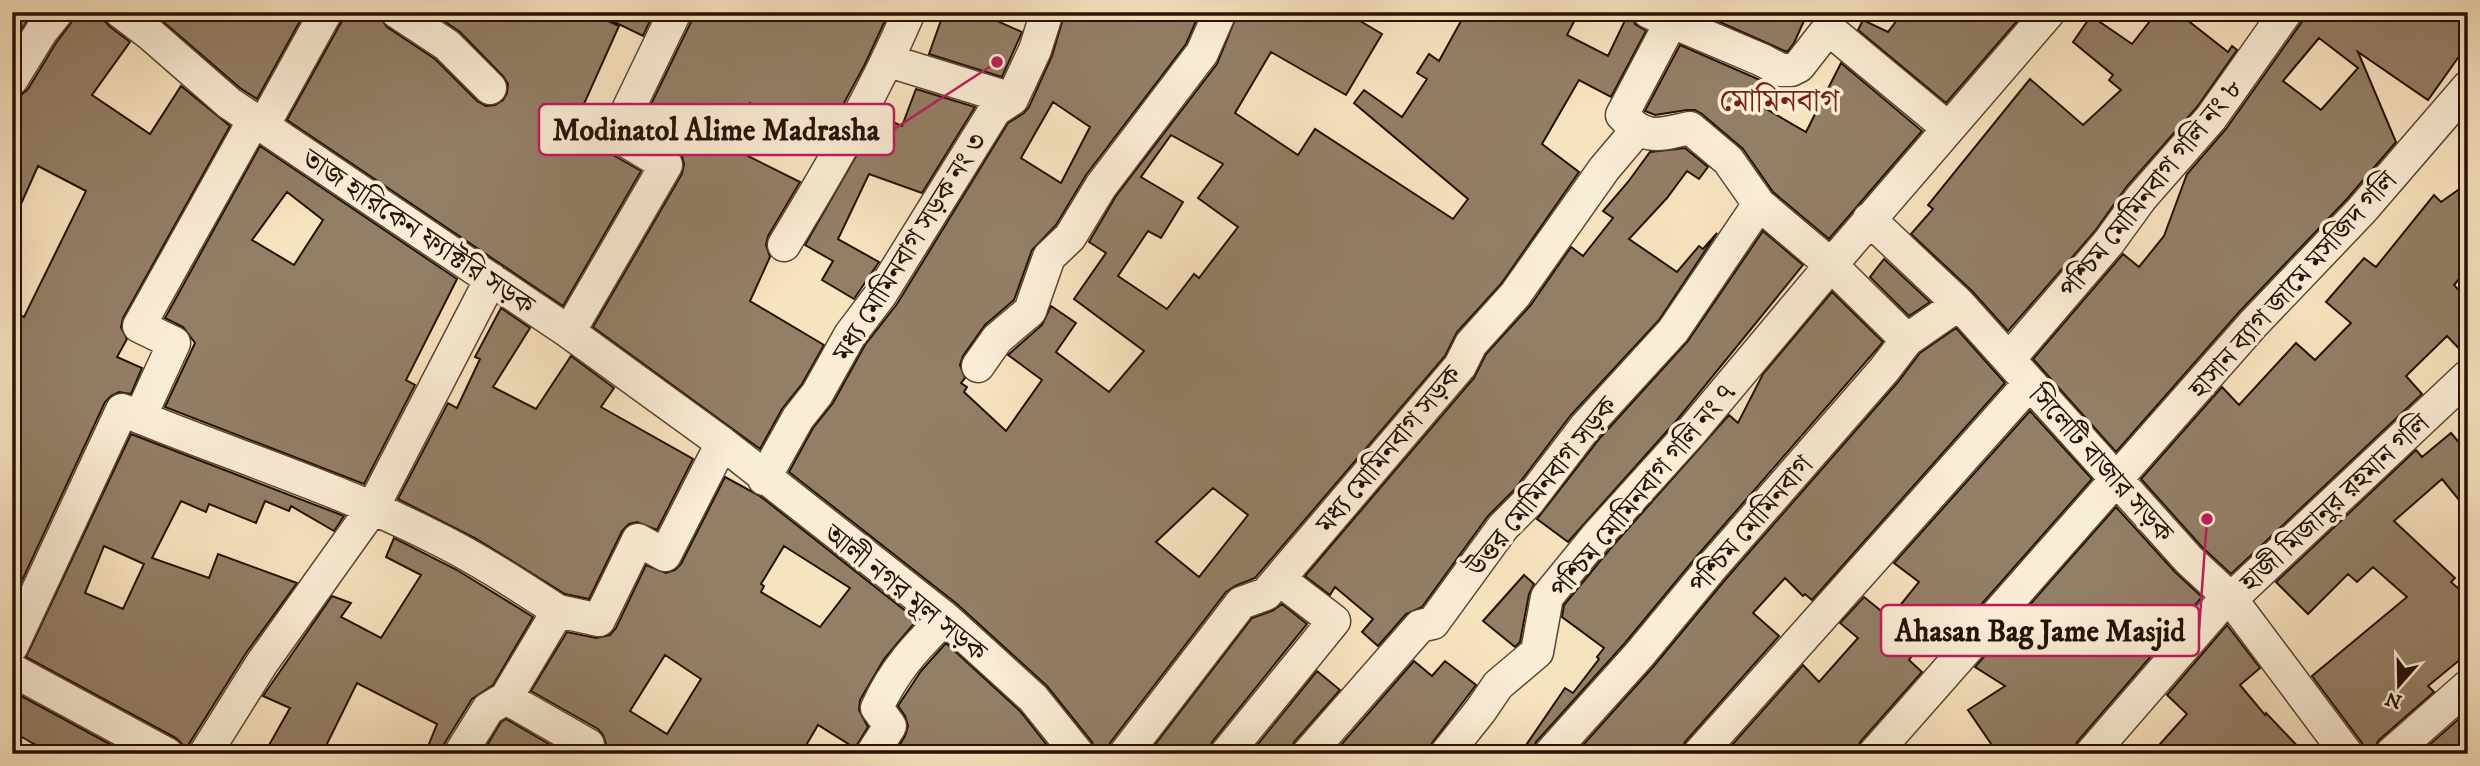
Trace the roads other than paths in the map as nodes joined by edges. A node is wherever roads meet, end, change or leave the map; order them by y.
1 (57, 12) edge
2 (121, 12) edge
3 (326, 12) edge
4 (675, 12) edge
5 (909, 12) edge
6 (1047, 12) edge
7 (1220, 12) edge
8 (2049, 12) edge
9 (2286, 12) edge
10 (410, 16) edge
11 (1660, 17) edge
12 (155, 23) edge
13 (888, 61) junction
14 (12, 79) edge
15 (2468, 87) edge
16 (491, 88) dead end
17 (1012, 99) junction
18 (259, 123) junction
19 (1948, 128) junction
20 (1637, 130) junction
21 (1759, 204) junction
22 (1869, 219) junction
23 (784, 245) dead end
24 (1831, 265) junction
25 (491, 279) junction
26 (1959, 304) junction
27 (569, 332) junction
28 (1908, 340) junction
29 (2008, 359) junction
30 (978, 366) dead end
31 (2468, 376) edge
32 (2030, 383) junction
33 (139, 417) junction
34 (722, 443) junction
35 (764, 479) junction
36 (2116, 481) junction
37 (372, 509) junction
38 (1279, 579) junction
39 (2229, 598) junction
40 (558, 611) junction
41 (945, 618) junction
42 (12, 646) edge
43 (12, 670) edge
44 (2468, 686) edge
45 (506, 698) junction
46 (591, 751) edge
47 (167, 754) edge
48 (205, 754) edge
49 (460, 754) edge
50 (872, 754) edge
51 (1078, 754) edge
52 (1125, 754) edge
53 (1226, 754) edge
54 (1308, 754) edge
55 (1446, 754) edge
56 (1550, 754) edge
57 (1699, 754) edge
58 (1874, 754) edge
59 (2091, 754) edge
60 (2347, 754) edge
61 (2391, 754) edge

1 - 14 street
2 - 12 street, তাজ হারিকেন ফ্যাক্টরি সড়ক
3 - 18 street
4 - 27 street
5 - 13 street
6 - 17 street, মধ্য মোমিনবাগ সড়ক নং ৩
7 - 30 street
8 - 19 street, পশ্চিম মোমিনবাগ গলি নং ৭
9 - 29 street, পশ্চিম মোমিনবাগ গলি নং ৮
10 - 16 street
11 - 19 street
11 - 20 street
12 - 18 street, তাজ হারিকেন ফ্যাক্টরি সড়ক
13 - 17 street
13 - 23 street
15 - 36 street, হাসান ব্যাগ জামে মসজিদ গলি
17 - 35 street, মধ্য মোমিনবাগ সড়ক নং ৩
18 - 25 street, তাজ হারিকেন ফ্যাক্টরি সড়ক
18 - 33 street
19 - 22 street, পশ্চিম মোমিনবাগ গলি নং ৭
20 - 21 street
20 - 38 street, মধ্য মোমিনবাগ সড়ক
21 - 24 street
21 - 54 street, উত্তর মোমিনবাগ সড়ক
22 - 24 street, পশ্চিম মোমিনবাগ গলি নং ৭
22 - 26 street, সিলেটি বাজার সড়ক
24 - 28 street
24 - 55 street, পশ্চিম মোমিনবাগ গলি নং ৭
25 - 27 street, তাজ হারিকেন ফ্যাক্টরি সড়ক
25 - 37 street
26 - 28 street, পশ্চিম মোমিনবাগ
26 - 29 street, সিলেটি বাজার সড়ক
27 - 34 street, তাজ হারিকেন ফ্যাক্টরি সড়ক
28 - 56 street, পশ্চিম মোমিনবাগ
29 - 32 street, সিলেটি বাজার সড়ক
31 - 39 street, হাজী মিজানুর রহমান গলি
32 - 36 street, সিলেটি বাজার সড়ক
32 - 57 street
33 - 37 street
33 - 42 street
34 - 35 street, আলী নগর মূল সড়ক
34 - 40 street
35 - 41 street, আলী নগর মূল সড়ক
36 - 39 street, সিলেটি বাজার সড়ক
36 - 58 street
37 - 40 street
37 - 48 street
38 - 52 street, মধ্য মোমিনবাগ সড়ক
38 - 53 street
39 - 59 street
39 - 60 street, সিলেটি বাজার সড়ক
40 - 45 street
41 - 50 street
41 - 51 street, আলী নগর মূল সড়ক
43 - 47 street
44 - 61 street
45 - 46 street
45 - 49 street

